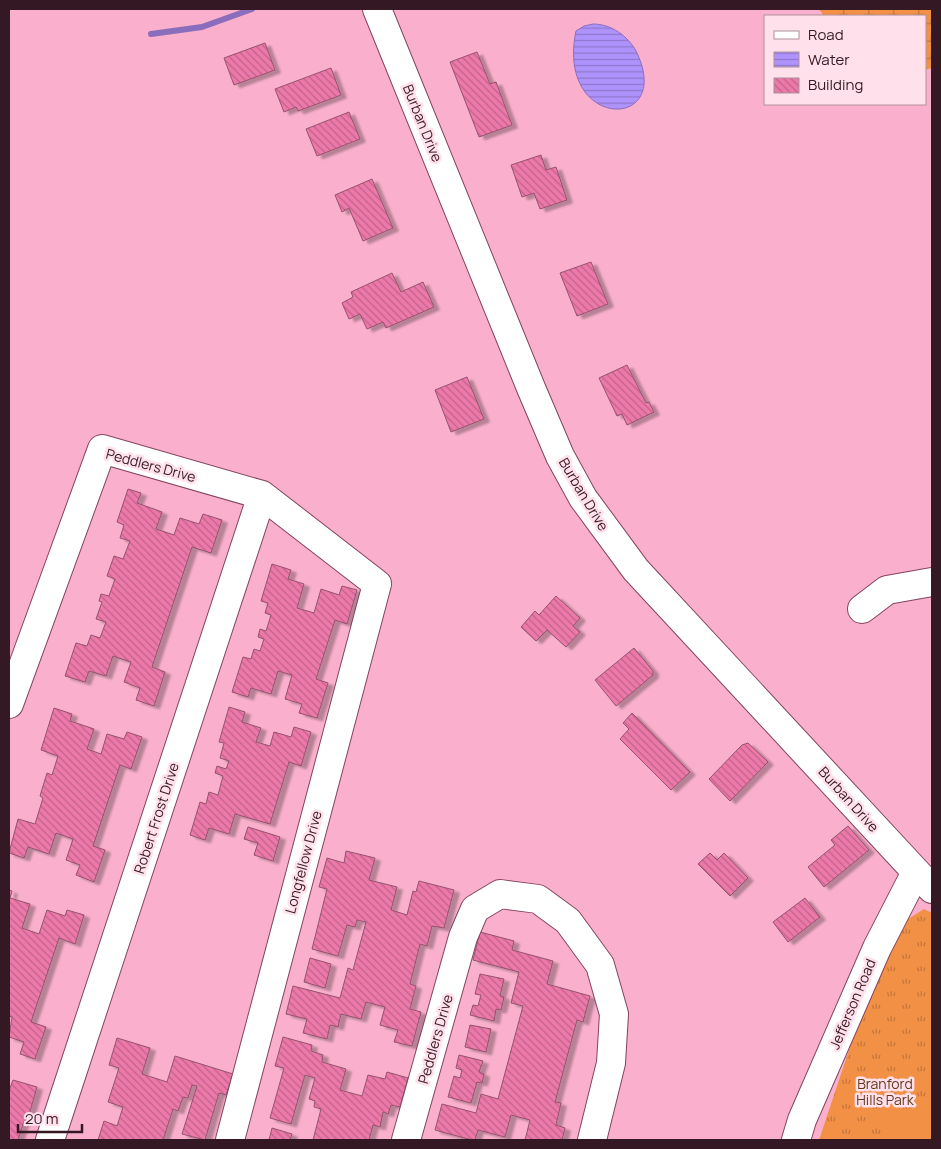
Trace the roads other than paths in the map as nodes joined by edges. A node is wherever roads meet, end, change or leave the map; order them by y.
1 (377, 9) edge
2 (262, 495) junction
3 (932, 582) edge
4 (377, 584) joint
5 (862, 609) dead end
6 (9, 704) edge
7 (924, 881) edge
8 (50, 1140) edge
9 (230, 1140) edge
10 (406, 1140) edge
11 (592, 1140) edge
12 (796, 1140) edge

1 - 7 street, Burban Drive
2 - 4 street, Peddlers Drive
2 - 6 street, Peddlers Drive
2 - 8 street, Robert Frost Drive
3 - 5 street
4 - 9 street, Longfellow Drive
7 - 12 street, Jefferson Road
10 - 11 street, Peddlers Drive

